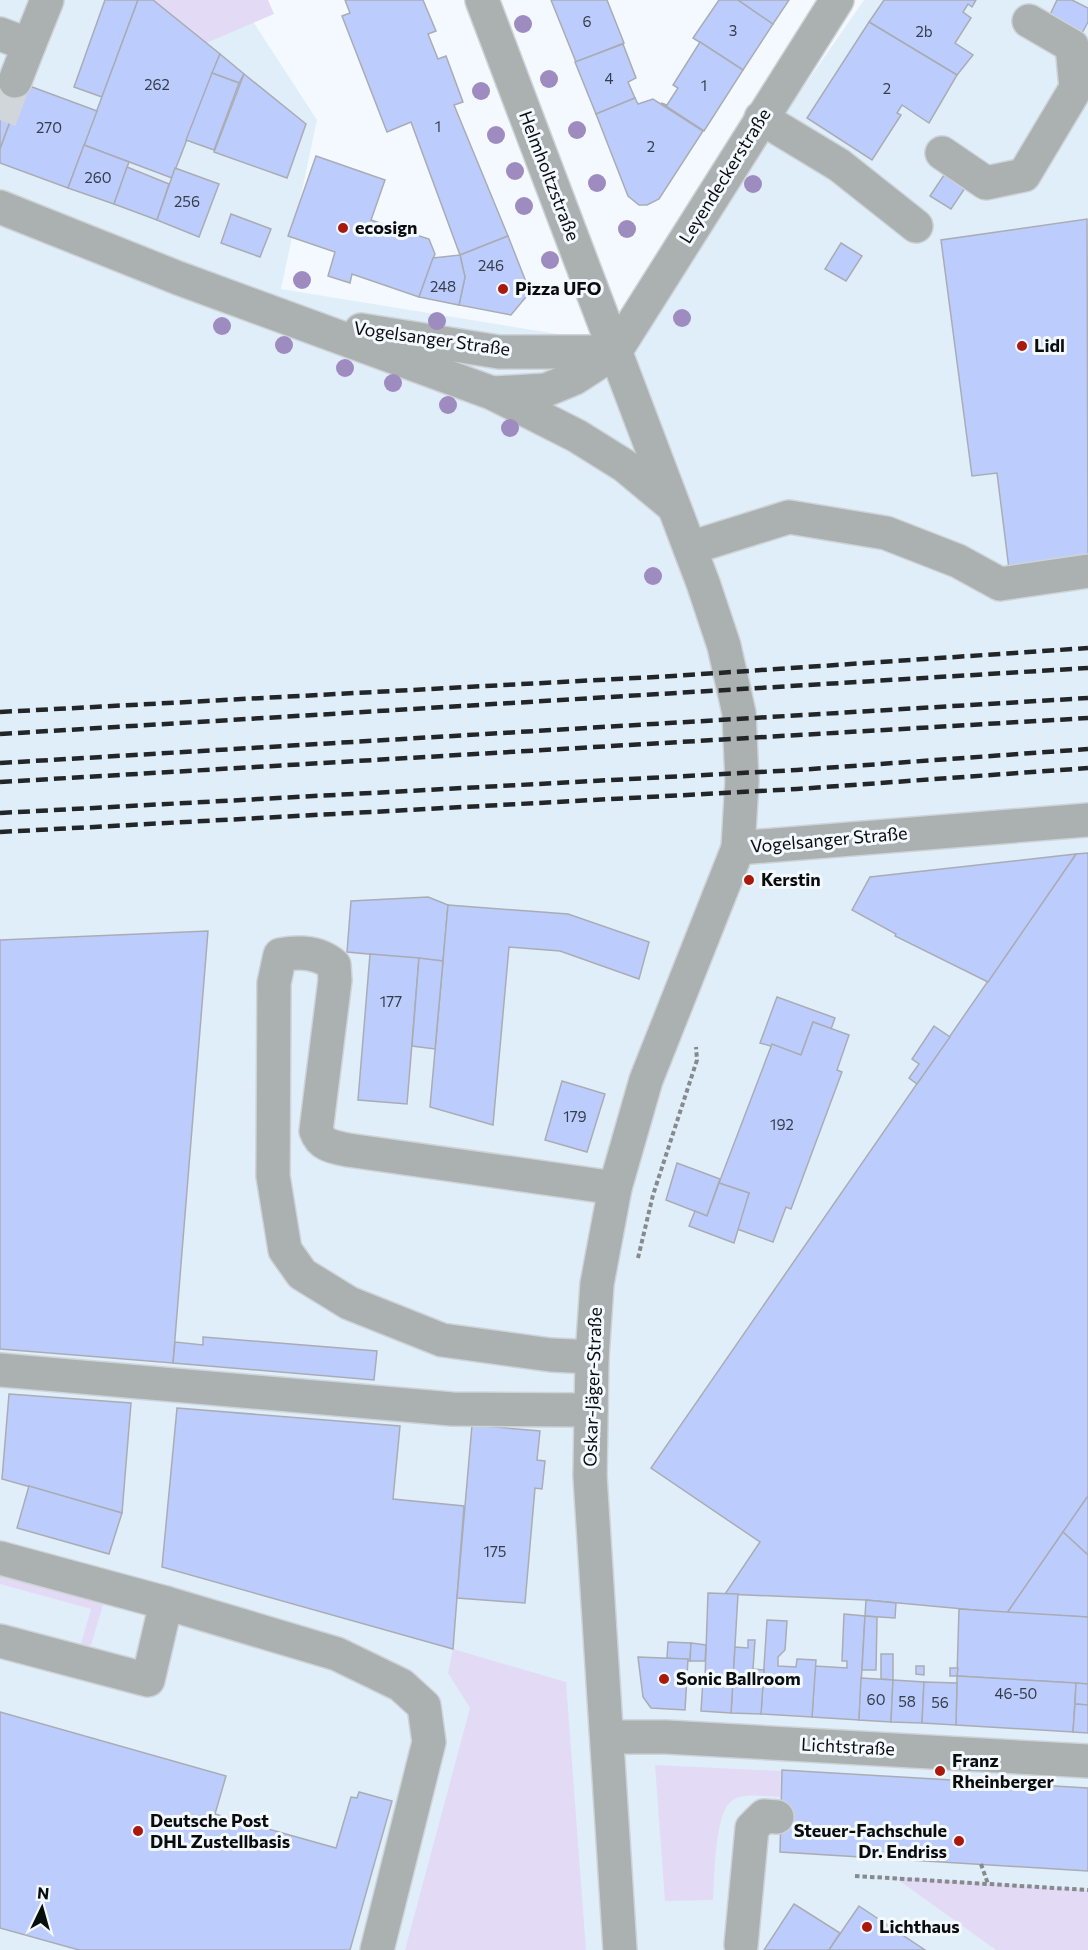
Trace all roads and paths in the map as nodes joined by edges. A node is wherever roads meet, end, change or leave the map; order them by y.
1 (47, 0) edge
2 (482, 0) edge
3 (837, 0) edge
4 (1029, 21) dead end
5 (14, 39) edge
6 (15, 81) tunnel mouth
7 (761, 118) junction
8 (942, 153) dead end
9 (0, 207) edge
10 (916, 225) dead end
11 (285, 316) junction
12 (615, 352) junction
13 (492, 393) junction
14 (676, 510) junction
15 (690, 548) junction
16 (1088, 571) edge
17 (1088, 820) edge
18 (738, 848) junction
19 (695, 1041) dead end
20 (615, 1188) junction
21 (637, 1265) dead end
22 (592, 1357) junction
23 (0, 1370) edge
24 (591, 1410) junction
25 (0, 1558) edge
26 (166, 1603) junction
27 (0, 1641) edge
28 (608, 1737) junction
29 (1088, 1761) edge
30 (777, 1817) dead end
31 (981, 1864) dead end
32 (855, 1876) dead end
33 (988, 1884) junction
34 (1088, 1890) edge
35 (741, 1945) dead end
36 (377, 1950) edge
37 (620, 1950) edge

1 - 5 street
2 - 12 street, Helmholtzstraße
3 - 7 street, Leyendeckerstraße
4 - 8 street
5 - 6 street
7 - 10 street
7 - 12 street, Leyendeckerstraße
9 - 11 street, Vogelsanger Straße
11 - 12 street, Vogelsanger Straße
11 - 13 street, Vogelsanger Straße
12 - 13 street, Vogelsanger Straße
12 - 14 street, Vogelsanger Straße
13 - 14 street, Vogelsanger Straße
14 - 15 street, Vogelsanger Straße
15 - 16 street
15 - 18 street, Vogelsanger Straße
17 - 18 street, Vogelsanger Straße
18 - 20 street, Oskar-Jäger-Straße
19 - 21 path
20 - 22 street, Oskar-Jäger-Straße
20 - 22 street
22 - 24 street, Oskar-Jäger-Straße
23 - 24 street
24 - 28 street, Oskar-Jäger-Straße
25 - 26 street
26 - 27 street
26 - 36 street
28 - 29 street, Lichtstraße
28 - 37 street, Oskar-Jäger-Straße
30 - 35 street
31 - 33 path
32 - 33 path
33 - 34 path

